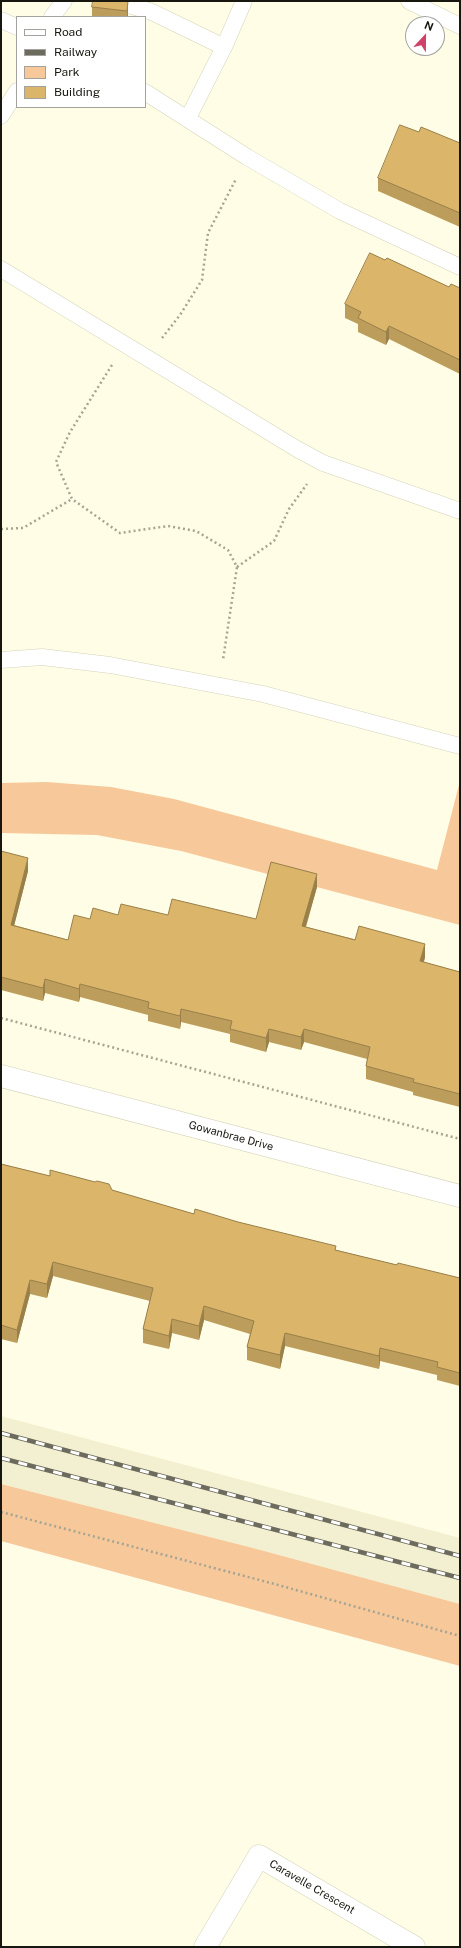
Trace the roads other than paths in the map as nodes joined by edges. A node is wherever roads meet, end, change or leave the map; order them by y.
1 (64, 1) edge
2 (116, 1) edge
3 (244, 1) edge
4 (409, 1) edge
5 (53, 16) edge
6 (1, 20) edge
7 (460, 26) edge
8 (16, 27) edge
9 (224, 47) junction
10 (16, 93) edge
11 (146, 93) edge
12 (1, 116) edge
13 (188, 118) junction
14 (460, 267) edge
15 (1, 269) edge
16 (460, 511) edge
17 (1, 660) edge
18 (460, 746) edge
19 (1, 1076) edge
20 (460, 1196) edge
21 (205, 1947) edge
22 (414, 1947) edge

1 - 5 lane
2 - 9 lane
3 - 9 lane
4 - 7 lane
6 - 8 lane
9 - 13 lane
10 - 12 lane
11 - 13 lane
13 - 14 lane
15 - 16 lane
17 - 18 lane
19 - 20 street, Gowanbrae Drive
21 - 22 street, Caravelle Crescent

